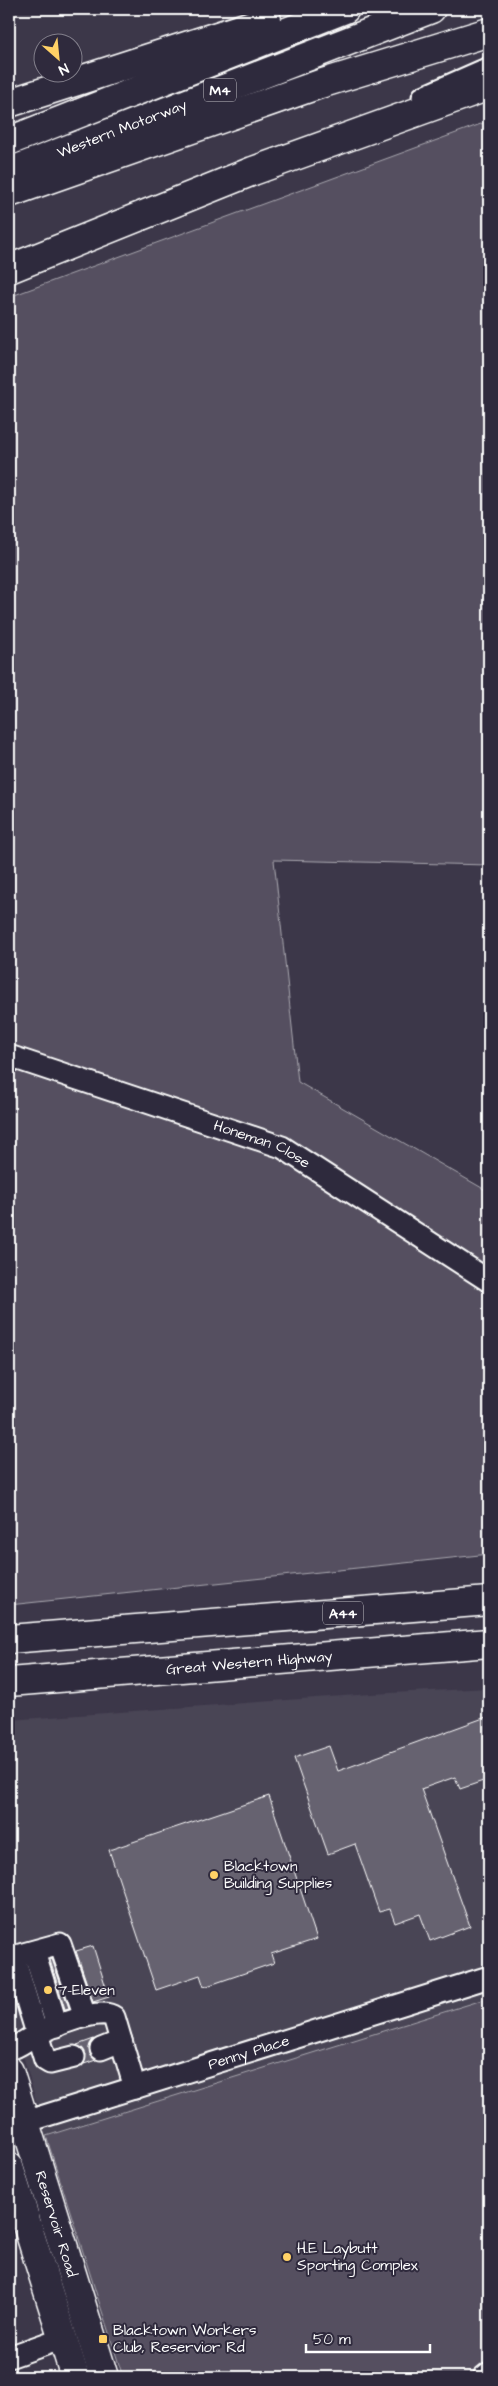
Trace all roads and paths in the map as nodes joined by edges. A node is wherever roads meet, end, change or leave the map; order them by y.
1 (300, 9) edge
2 (345, 9) edge
3 (431, 9) edge
4 (489, 32) edge
5 (489, 68) edge
6 (489, 86) edge
7 (9, 103) edge
8 (9, 141) edge
9 (318, 147) junction
10 (9, 172) edge
11 (9, 193) edge
12 (9, 269) edge
13 (9, 1056) edge
14 (489, 1281) edge
15 (489, 1601) edge
16 (13, 1637) edge
17 (489, 1643) edge
18 (102, 1675) junction
19 (9, 1682) edge
20 (9, 1695) edge
21 (19, 1956) edge
22 (489, 1977) edge
23 (85, 2016) junction
24 (57, 2026) junction
25 (37, 2034) junction
26 (121, 2042) junction
27 (9, 2049) edge
28 (101, 2049) dead end
29 (74, 2057) dead end
30 (9, 2071) edge
31 (135, 2088) junction
32 (16, 2124) edge
33 (9, 2167) edge
34 (63, 2338) junction
35 (9, 2357) edge
36 (489, 2374) edge
37 (75, 2377) edge
38 (104, 2377) edge
39 (484, 2377) edge

1 - 7 main road
2 - 8 main road, Western Motorway / M4
3 - 10 main road, Western Motorway / M4
4 - 11 main road
5 - 9 street
6 - 9 main road
9 - 12 main road
13 - 14 street, Honeman Close
15 - 16 main road, A44
17 - 18 main road, Great Western Highway
18 - 19 main road, Great Western Highway
18 - 20 main road
21 - 23 street
21 - 24 street
21 - 25 street
22 - 31 street, Penny Place
23 - 24 street
23 - 26 street
24 - 25 street
25 - 27 street
25 - 29 street
26 - 28 street
26 - 31 street
30 - 32 main road, Reservoir Road
31 - 32 street, Penny Place
32 - 38 main road, Reservoir Road
33 - 34 main road, Reservoir Road
34 - 35 street
34 - 37 main road, Reservoir Road
36 - 39 street

